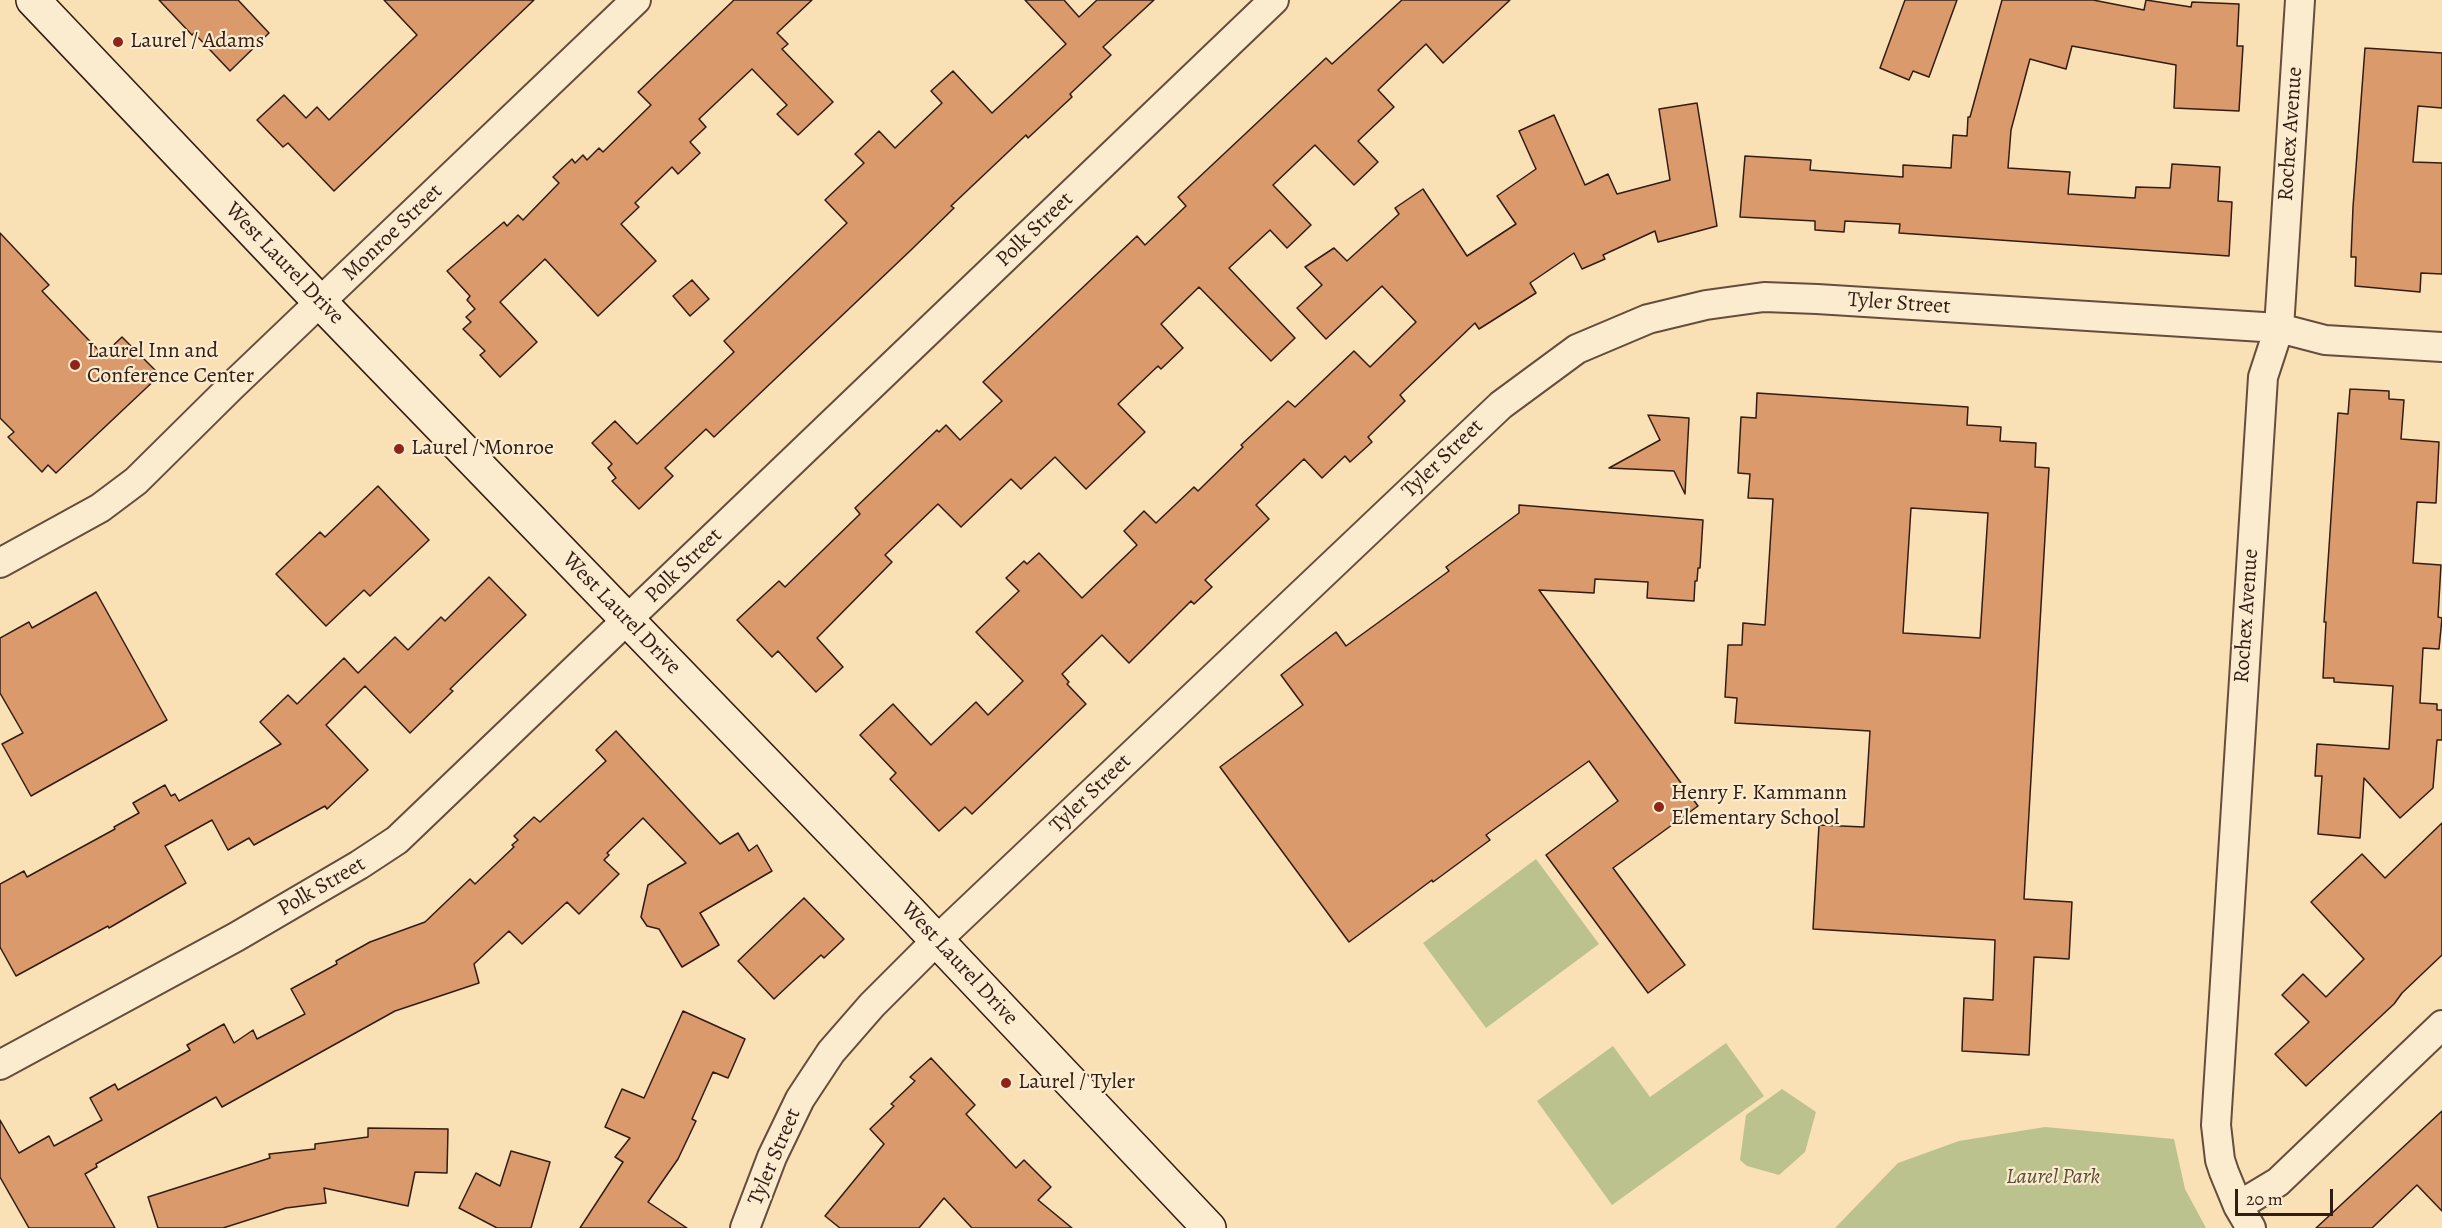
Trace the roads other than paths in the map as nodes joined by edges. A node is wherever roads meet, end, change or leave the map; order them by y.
1 (33, 0) edge
2 (636, 0) edge
3 (1274, 0) edge
4 (2300, 0) edge
5 (321, 303) junction
6 (2279, 328) junction
7 (2442, 347) edge
8 (0, 563) edge
9 (627, 620) junction
10 (937, 940) junction
11 (2442, 1025) edge
12 (0, 1065) edge
13 (2245, 1217) edge
14 (745, 1228) edge
15 (1209, 1228) edge

1 - 5 main road, West Laurel Drive
2 - 5 street, Monroe Street
3 - 9 street, Polk Street
4 - 6 street, Rochex Avenue
5 - 8 street, Monroe Street
5 - 9 main road, West Laurel Drive
6 - 7 street, Tyler Street
6 - 10 street, Tyler Street
6 - 13 street, Rochex Avenue
9 - 10 main road, West Laurel Drive
9 - 12 street, Polk Street
10 - 14 street, Tyler Street
10 - 15 main road, West Laurel Drive
11 - 13 street

